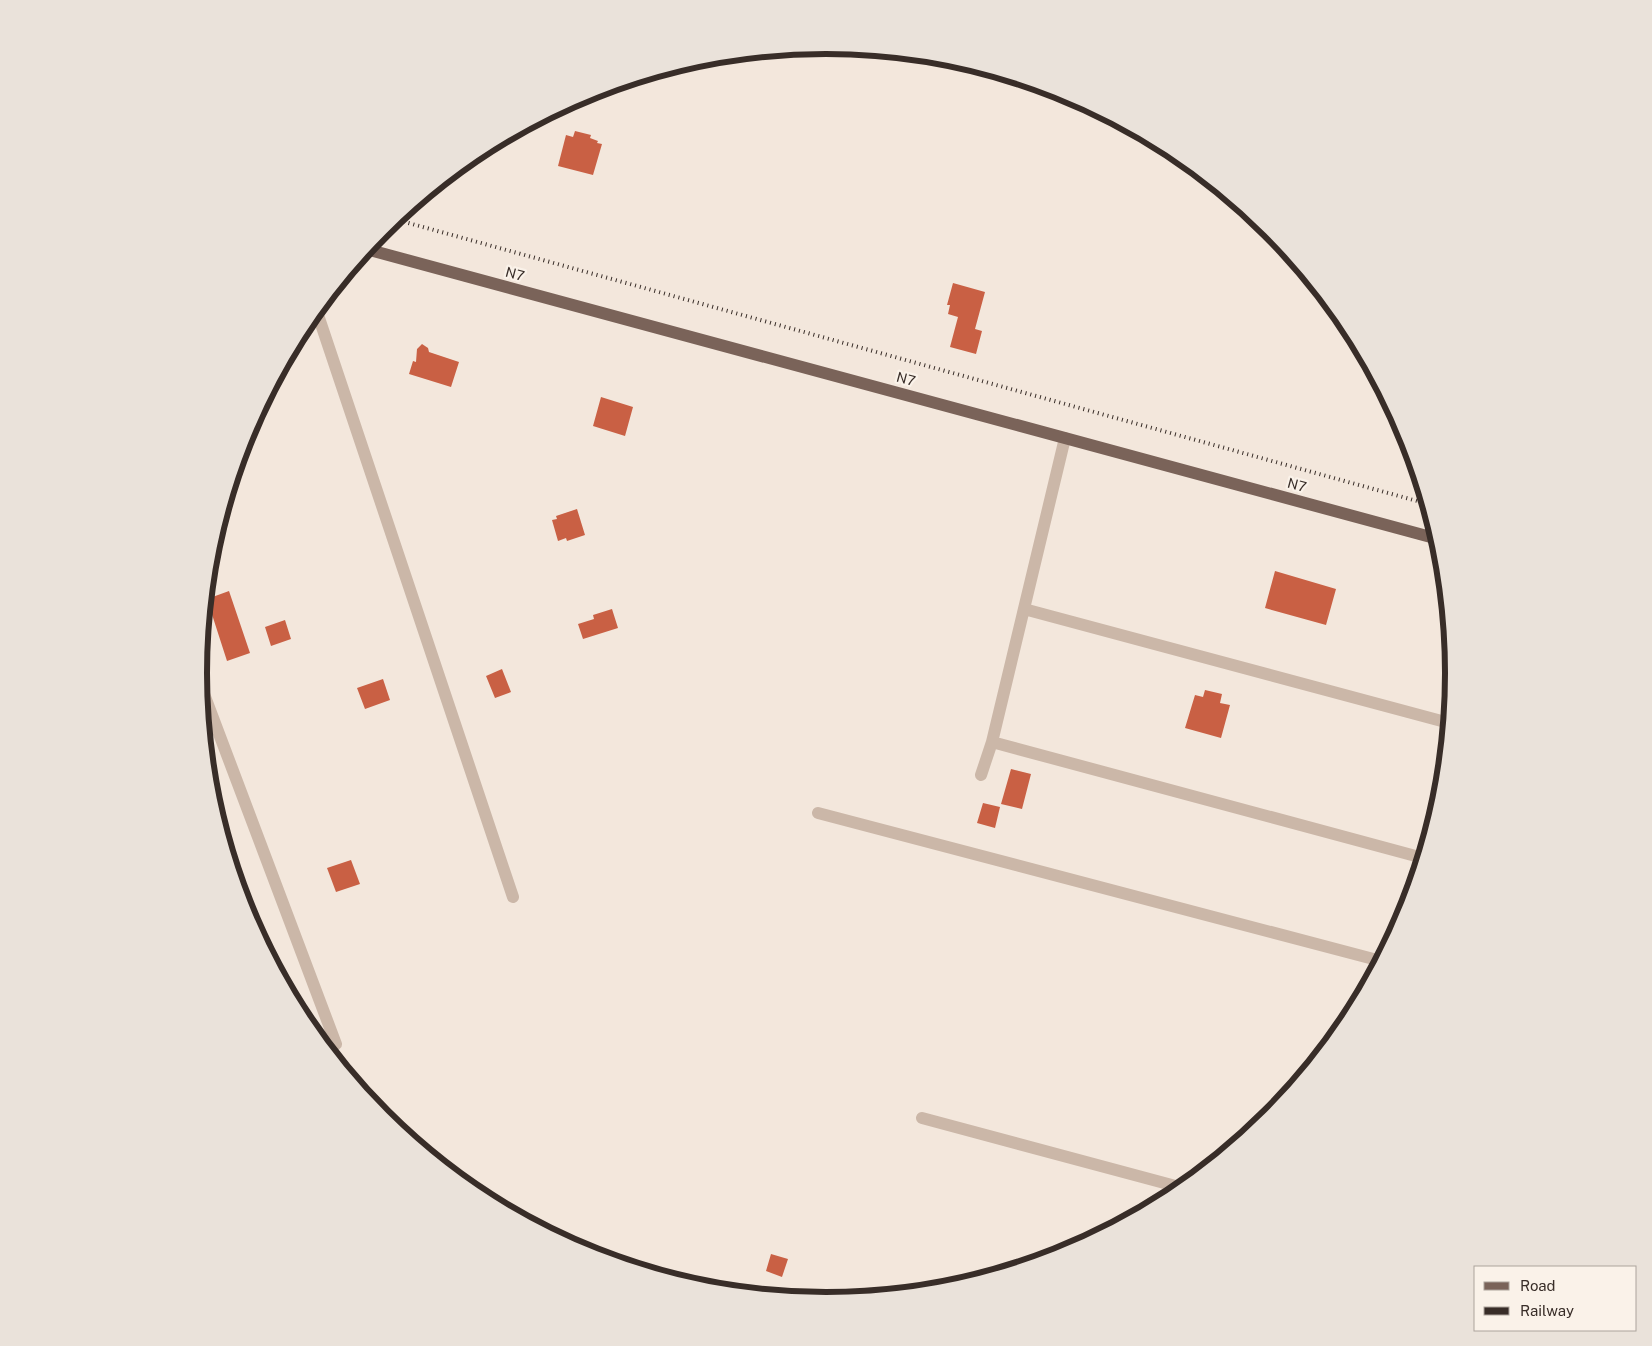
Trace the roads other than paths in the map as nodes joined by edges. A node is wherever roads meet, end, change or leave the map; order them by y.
1 (373, 251) edge
2 (319, 318) edge
3 (1065, 438) junction
4 (1429, 537) edge
5 (1024, 609) junction
6 (208, 704) edge
7 (1443, 721) edge
8 (992, 742) junction
9 (981, 776) dead end
10 (818, 813) dead end
11 (1417, 856) edge
12 (513, 897) dead end
13 (1375, 959) edge
14 (333, 1047) edge
15 (922, 1118) dead end
16 (1174, 1185) edge

1 - 3 main road, N7
2 - 12 street
3 - 4 main road, N7
3 - 5 street
5 - 7 street
5 - 8 street
6 - 14 street
8 - 9 street
8 - 11 street
10 - 13 street
15 - 16 street

